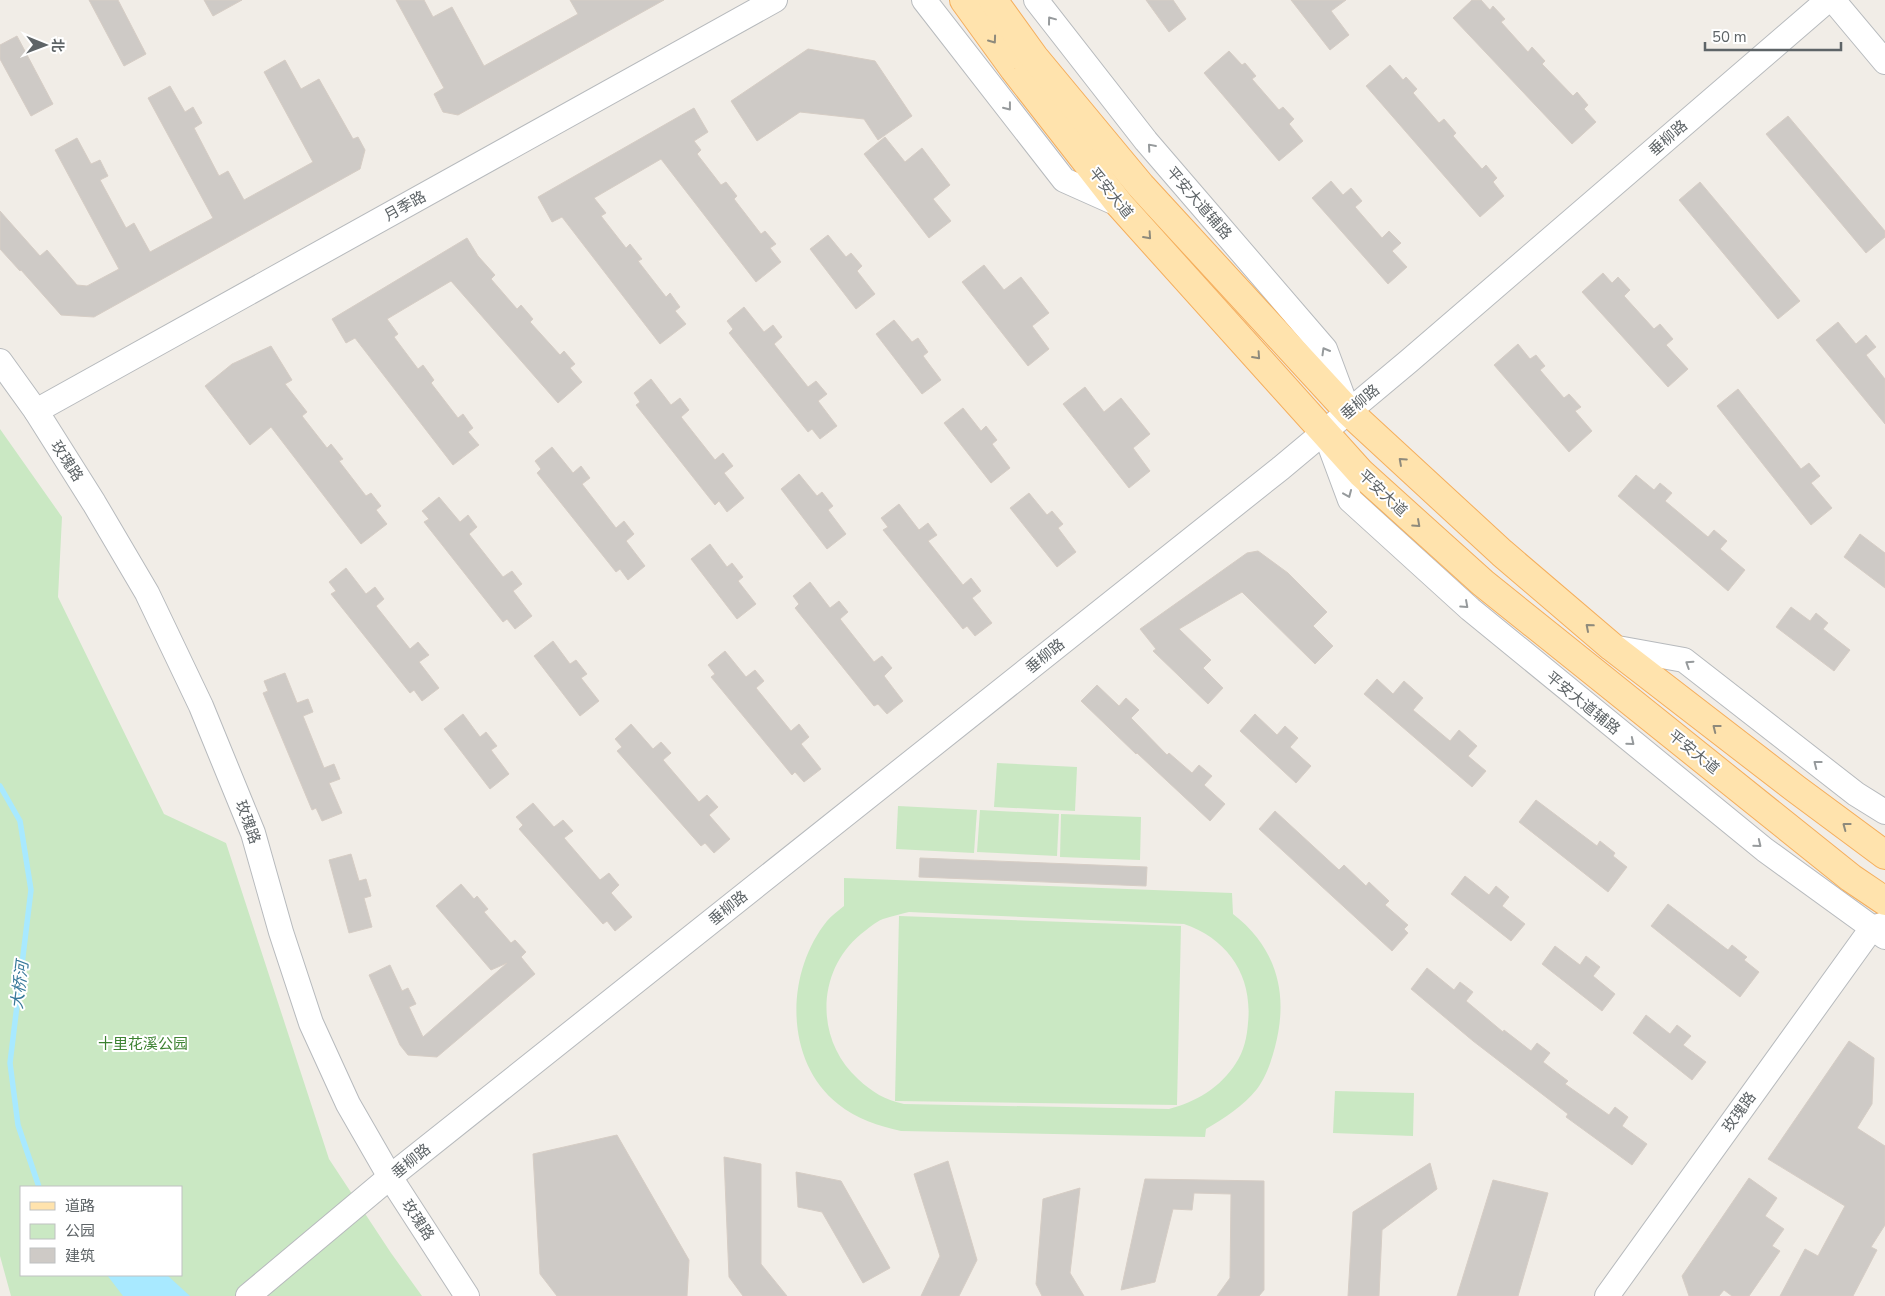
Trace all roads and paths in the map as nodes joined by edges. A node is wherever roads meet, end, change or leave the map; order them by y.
1 (775, 0) edge
2 (924, 0) edge
3 (964, 0) edge
4 (993, 0) edge
5 (1036, 0) edge
6 (1828, 0) edge
7 (1833, 0) edge
8 (1885, 62) edge
9 (1116, 104) junction
10 (1141, 186) junction
11 (1120, 205) junction
12 (0, 361) edge
13 (36, 412) junction
14 (1349, 412) junction
15 (1325, 432) junction
16 (1612, 647) junction
17 (1546, 672) junction
18 (1606, 682) junction
19 (1885, 812) edge
20 (1882, 851) edge
21 (1851, 878) junction
22 (1885, 901) edge
23 (1881, 930) edge
24 (390, 1177) junction
25 (248, 1296) edge
26 (467, 1296) edge
27 (1607, 1296) edge

1 - 13 street, 月季路
2 -> 11 street
3 -> 11 main road, 平安大道
4 - 10 main road, 平安大道
9 -> 5 street, 平安大道辅路
6 - 14 street, 垂柳路
7 - 8 street
9 - 10 street
14 -> 9 street, 平安大道辅路
10 - 14 main road, 平安大道
11 -> 15 main road, 平安大道
12 - 13 street, 玫瑰路
13 - 24 street, 玫瑰路
14 - 15 street, 垂柳路
16 -> 14 main road, 平安大道
15 -> 17 street, 平安大道辅路
15 -> 18 main road, 平安大道
15 - 24 street, 垂柳路
19 -> 16 street
20 -> 16 main road, 平安大道
17 - 18 street
17 -> 23 street, 平安大道辅路
18 - 21 main road, 平安大道
21 - 22 main road, 平安大道
21 - 23 street
23 - 27 street, 玫瑰路
24 - 25 street, 垂柳路
24 - 26 street, 玫瑰路

